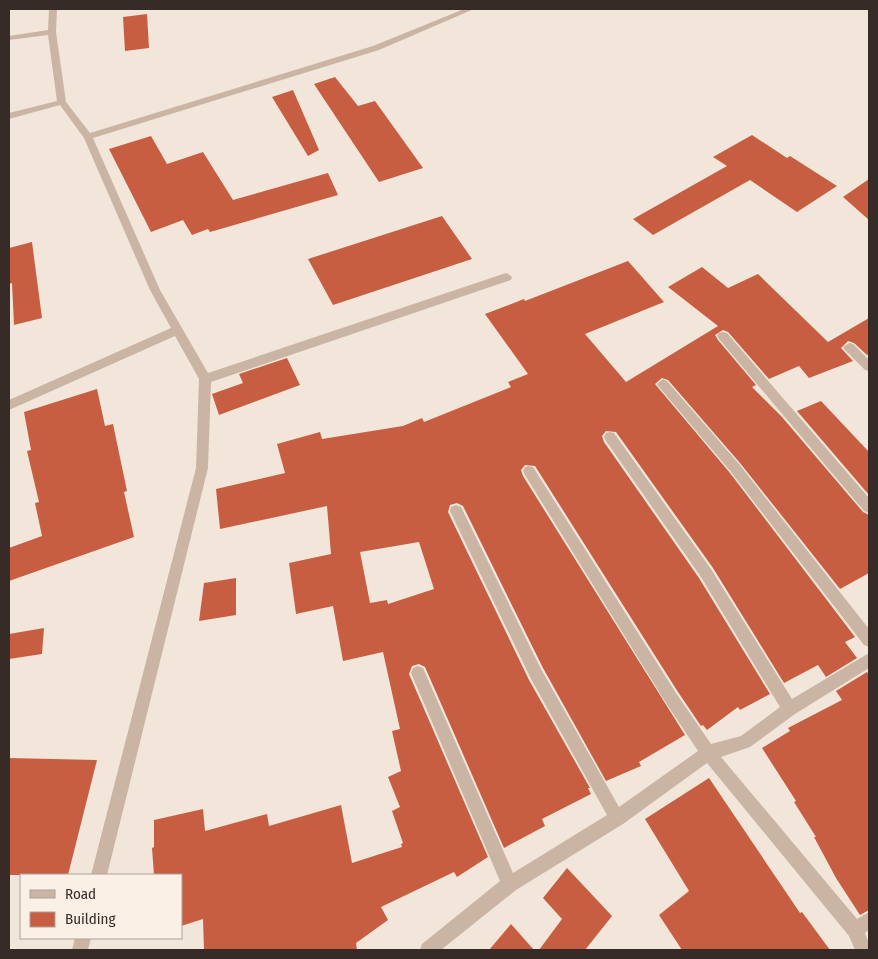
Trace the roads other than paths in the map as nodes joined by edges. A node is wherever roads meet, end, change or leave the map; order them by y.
1 (53, 9) edge
2 (470, 9) edge
3 (52, 32) junction
4 (9, 38) edge
5 (62, 102) junction
6 (9, 116) edge
7 (88, 137) junction
8 (507, 277) dead end
9 (176, 331) junction
10 (723, 336) dead end
11 (850, 347) dead end
12 (869, 367) edge
13 (205, 380) junction
14 (663, 384) dead end
15 (9, 405) edge
16 (610, 437) dead end
17 (529, 472) dead end
18 (869, 507) edge
19 (456, 511) dead end
20 (869, 640) edge
21 (869, 660) edge
22 (418, 673) dead end
23 (790, 709) junction
24 (708, 753) junction
25 (617, 818) junction
26 (99, 874) edge
27 (510, 884) junction
28 (869, 920) edge
29 (855, 930) junction
30 (428, 950) edge
31 (863, 950) edge

1 - 3 street
2 - 7 street
3 - 4 street
3 - 5 street
5 - 6 street
5 - 7 street
7 - 9 street
8 - 13 street
9 - 13 street
9 - 15 street
10 - 18 street
11 - 12 street
13 - 26 street
14 - 20 street
16 - 23 street
17 - 24 street
19 - 25 street
21 - 23 street
22 - 27 street
23 - 24 street
24 - 25 street
24 - 29 street
25 - 27 street
27 - 30 street
28 - 29 street
29 - 31 street

